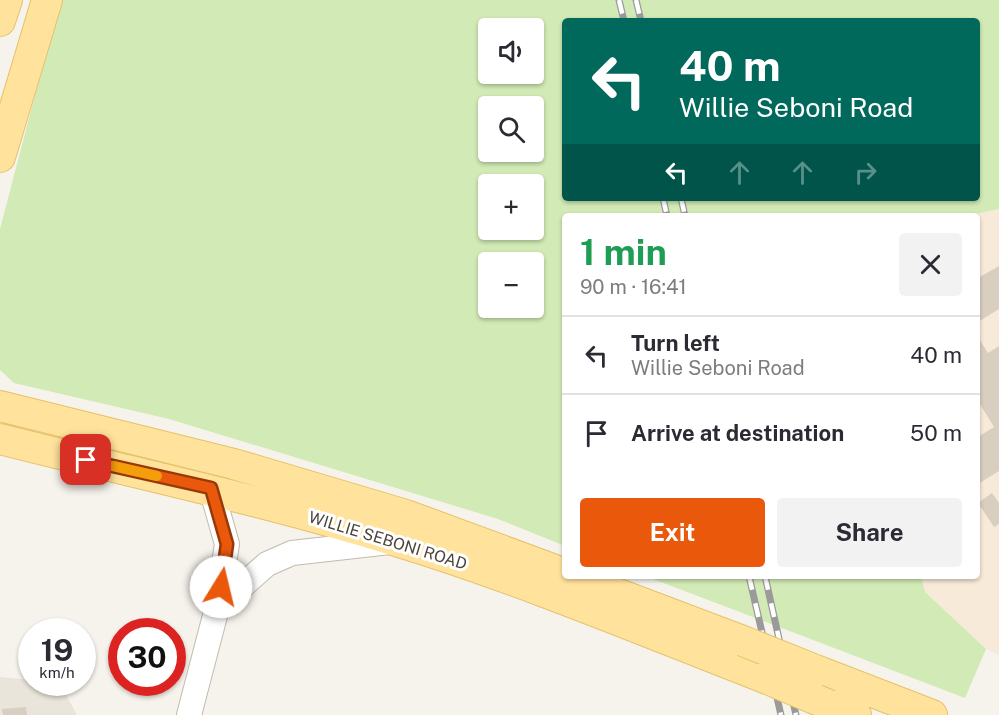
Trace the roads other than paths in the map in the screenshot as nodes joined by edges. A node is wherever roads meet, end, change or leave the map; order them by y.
1 (7, 0) edge
2 (47, 0) edge
3 (0, 21) edge
4 (0, 157) edge
5 (0, 401) edge
6 (0, 406) edge
7 (50, 419) junction
8 (0, 439) edge
9 (45, 451) junction
10 (0, 456) edge
11 (211, 488) junction
12 (399, 542) junction
13 (562, 573) edge
14 (579, 579) edge
15 (217, 608) junction
16 (842, 710) edge
17 (189, 715) edge
18 (932, 715) edge

1 - 3 main road
2 - 4 main road
5 - 7 main road
6 - 7 main road, WILLIE SEBONI ROAD
7 - 13 main road, WILLIE SEBONI ROAD
8 - 9 main road, WILLIE SEBONI ROAD
9 - 10 main road
9 - 11 main road, WILLIE SEBONI ROAD
11 - 12 main road, WILLIE SEBONI ROAD
11 - 15 street
12 - 15 street
12 - 16 main road, WILLIE SEBONI ROAD, bridge
14 - 18 main road, bridge
15 - 17 street

